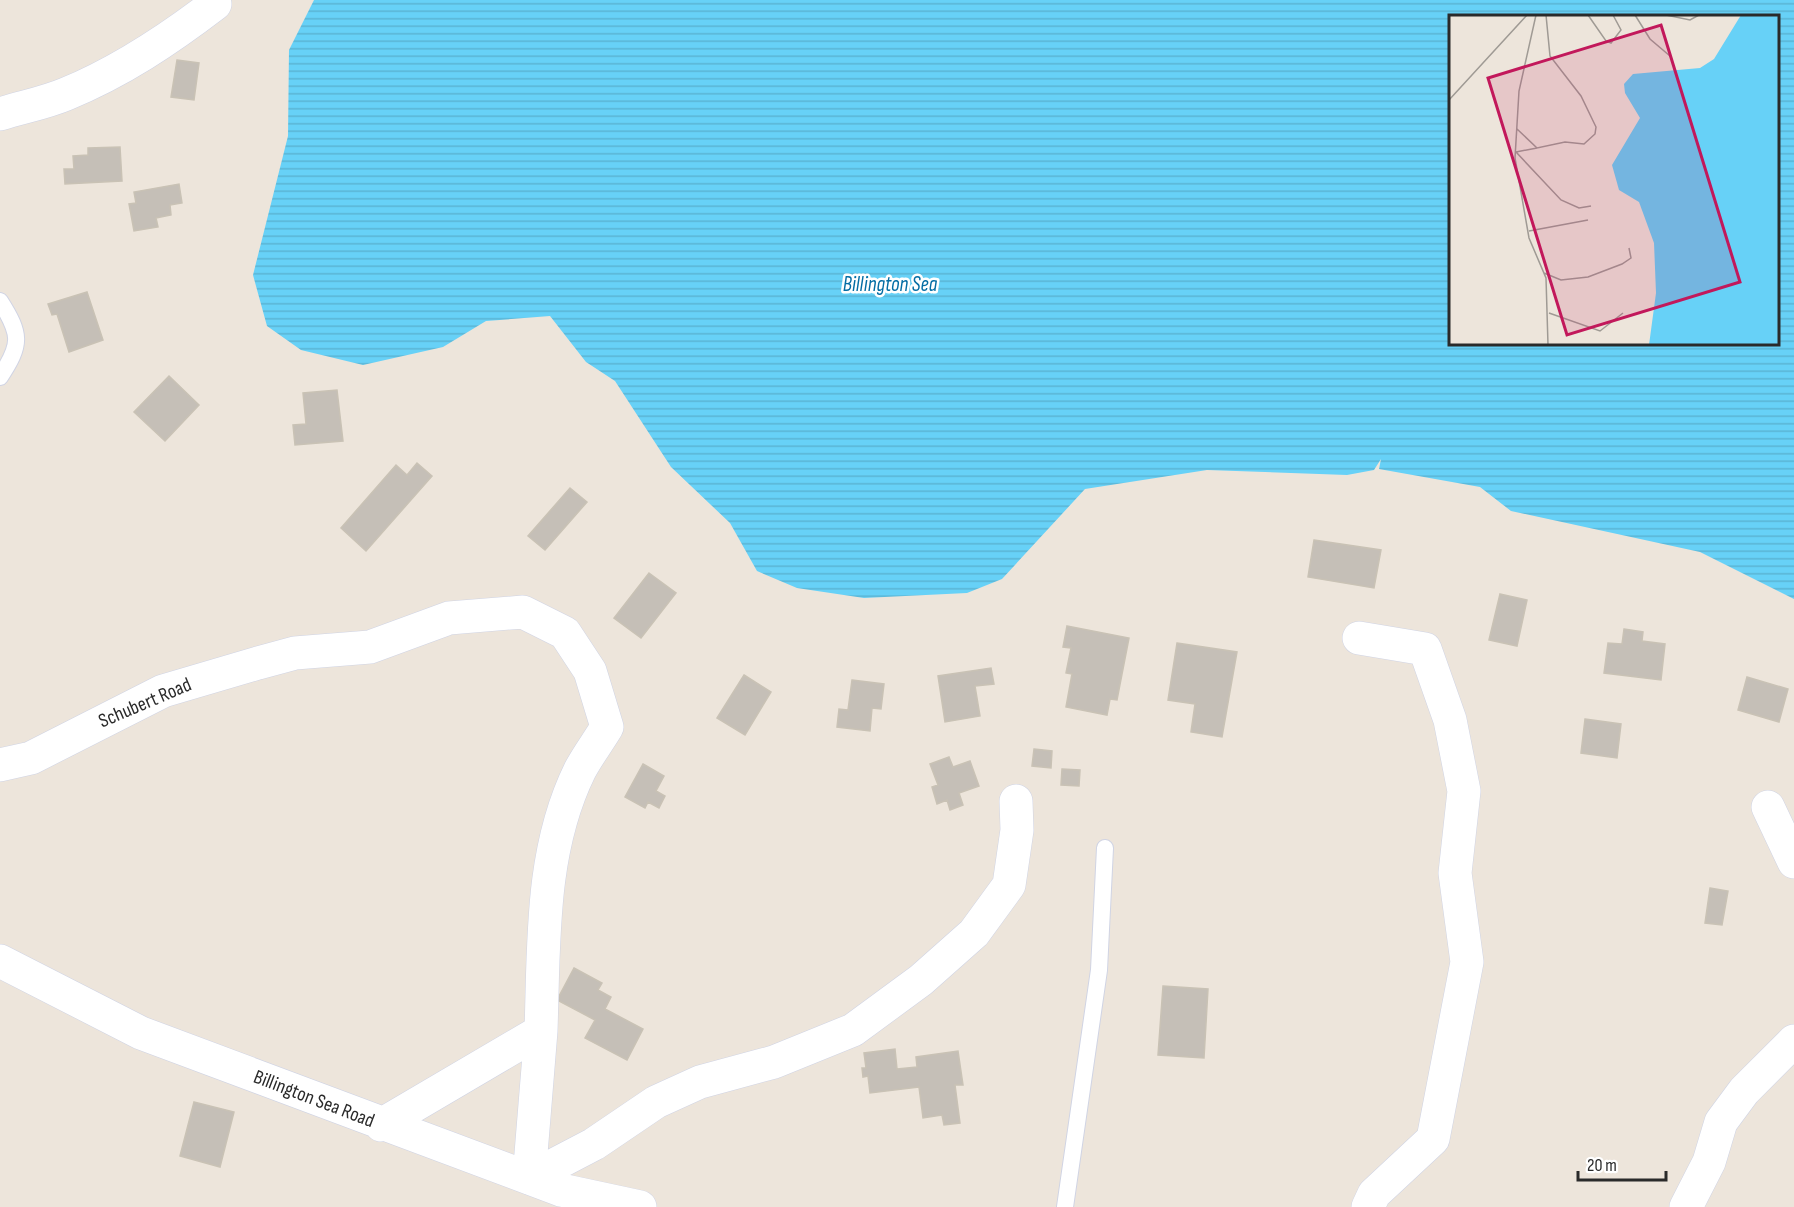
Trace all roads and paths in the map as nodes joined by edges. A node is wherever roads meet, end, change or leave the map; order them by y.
1 (215, 4) dead end
2 (0, 114) edge
3 (0, 301) edge
4 (0, 376) edge
5 (1359, 638) dead end
6 (0, 765) edge
7 (1016, 801) dead end
8 (1768, 807) dead end
9 (1105, 848) dead end
10 (1794, 862) edge
11 (0, 961) edge
12 (541, 1031) junction
13 (1794, 1041) edge
14 (381, 1125) junction
15 (529, 1178) junction
16 (640, 1207) edge
17 (1065, 1207) edge
18 (1368, 1207) edge
19 (1686, 1207) edge

1 - 2 street
3 - 4 lane
5 - 18 street
6 - 12 street, Schubert Road
7 - 15 street
8 - 10 street
9 - 17 lane
11 - 14 street, Billington Sea Road
12 - 14 street
12 - 15 street, Schubert Road
13 - 19 street
14 - 15 street, Billington Sea Road
15 - 16 street, Billington Sea Road

